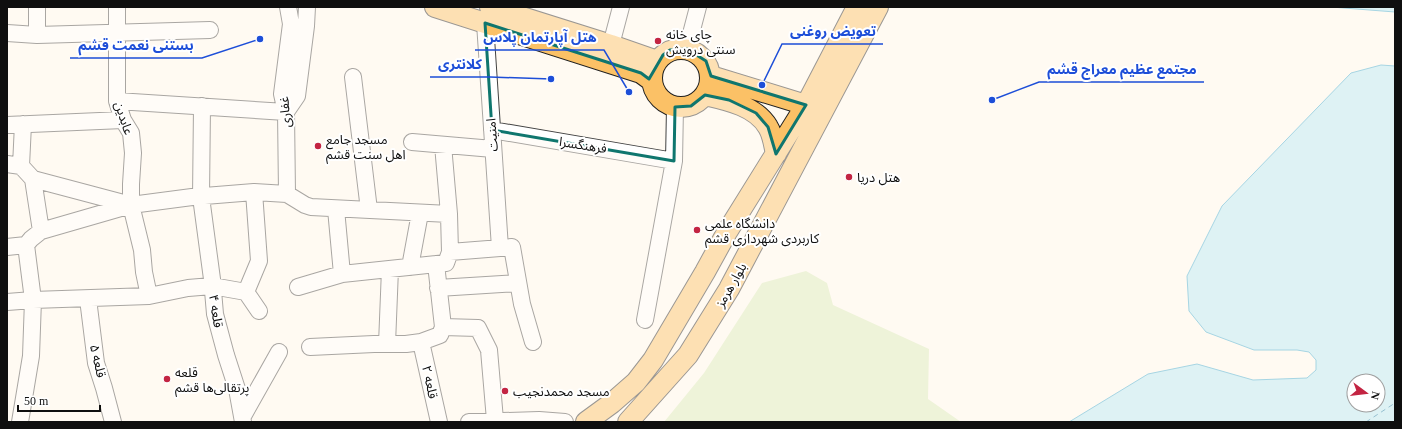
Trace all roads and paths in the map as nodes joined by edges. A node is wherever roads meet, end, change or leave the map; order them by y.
1 (37, 7) edge
2 (117, 7) edge
3 (288, 7) edge
4 (307, 7) edge
5 (435, 7) edge
6 (621, 7) edge
7 (698, 7) edge
8 (858, 7) edge
9 (878, 7) edge
10 (494, 12) edge
11 (210, 30) dead end
12 (117, 32) junction
13 (7, 33) edge
14 (38, 35) junction
15 (611, 45) junction
16 (687, 49) junction
17 (657, 61) junction
18 (353, 76) dead end
19 (711, 76) junction
20 (652, 81) junction
21 (705, 95) junction
22 (117, 101) junction
23 (202, 106) junction
24 (675, 107) junction
25 (814, 108) junction
26 (286, 112) junction
27 (123, 120) junction
28 (7, 124) edge
29 (23, 124) junction
30 (492, 130) junction
31 (412, 142) dead end
32 (443, 145) junction
33 (494, 149) junction
34 (776, 154) junction
35 (674, 160) junction
36 (14, 165) edge
37 (33, 179) junction
38 (254, 192) junction
39 (287, 194) junction
40 (201, 197) junction
41 (131, 205) junction
42 (336, 209) junction
43 (369, 210) junction
44 (420, 213) junction
45 (449, 214) junction
46 (41, 231) junction
47 (727, 232) junction
48 (26, 245) junction
49 (7, 247) edge
50 (752, 247) junction
51 (500, 248) junction
52 (450, 252) junction
53 (436, 264) junction
54 (410, 267) junction
55 (390, 269) junction
56 (705, 272) junction
57 (342, 274) junction
58 (518, 283) junction
59 (212, 286) junction
60 (298, 287) dead end
61 (438, 288) junction
62 (729, 289) junction
63 (246, 292) junction
64 (149, 296) junction
65 (88, 299) junction
66 (33, 300) junction
67 (7, 302) edge
68 (259, 311) dead end
69 (645, 320) dead end
70 (443, 328) junction
71 (421, 342) junction
72 (533, 342) dead end
73 (387, 344) junction
74 (310, 348) dead end
75 (279, 352) dead end
76 (243, 419) edge
77 (495, 420) junction
78 (20, 422) edge
79 (113, 422) edge
80 (439, 422) edge
81 (469, 422) edge
82 (565, 422) edge
83 (586, 422) edge
84 (628, 422) edge

1 - 14 street
2 - 12 street, عابدین
3 - 26 street, غفاری
4 - 26 street
5 - 10 main road
6 - 15 street
7 - 16 street
8 - 25 main road
9 - 25 main road
10 - 15 main road
10 - 20 main road
10 - 30 street, امنیت
11 - 12 street
12 - 14 street
12 - 22 street, عابدین
13 - 14 street
15 - 17 main road
16 - 17 main road
16 - 19 main road
17 - 20 main road
18 - 43 street
19 - 21 main road
19 - 25 main road
20 - 24 main road
21 - 24 main road
21 - 34 main road
22 - 23 street
22 - 27 street, عابدین
23 - 26 street
23 - 40 street, قلعه ۴
24 - 35 street
25 - 34 main road
25 - 50 main road, بلوار هرمز
26 - 39 street, غفاری
27 - 29 street
27 - 41 street, عابدین
28 - 29 street
29 - 36 street
30 - 33 street, امنیت
30 - 35 street, فرهنگسرا
31 - 32 street
32 - 33 street
32 - 45 street
33 - 51 street, امنیت
34 - 47 main road
35 - 69 street
36 - 37 street
37 - 41 street
37 - 46 street
38 - 39 street
38 - 40 street
38 - 63 street
39 - 42 street
40 - 41 street
40 - 59 street, قلعه ۴
41 - 46 street
41 - 64 street, عابدین
42 - 43 street
42 - 57 street
43 - 44 street
44 - 45 street
44 - 54 street
45 - 52 street
46 - 48 street
47 - 50 main road
47 - 56 main road
48 - 49 street
48 - 66 street
50 - 62 main road, بلوار هرمز
51 - 52 street
51 - 58 street
52 - 53 street
53 - 54 street
53 - 61 street
54 - 55 street
55 - 57 street
55 - 73 street
56 - 62 main road
56 - 83 main road
57 - 60 street
58 - 61 street
58 - 72 street
59 - 63 street
59 - 64 street
59 - 76 street, قلعه ۴
61 - 70 street
62 - 84 main road, بلوار هرمز
63 - 68 street
64 - 65 street
65 - 66 street
65 - 79 street, قلعه ۵
66 - 67 street
66 - 78 street
70 - 71 street
70 - 77 street
71 - 73 street
71 - 80 street, قلعه ۲
73 - 74 street
75 - 76 street
77 - 81 street
77 - 82 street

